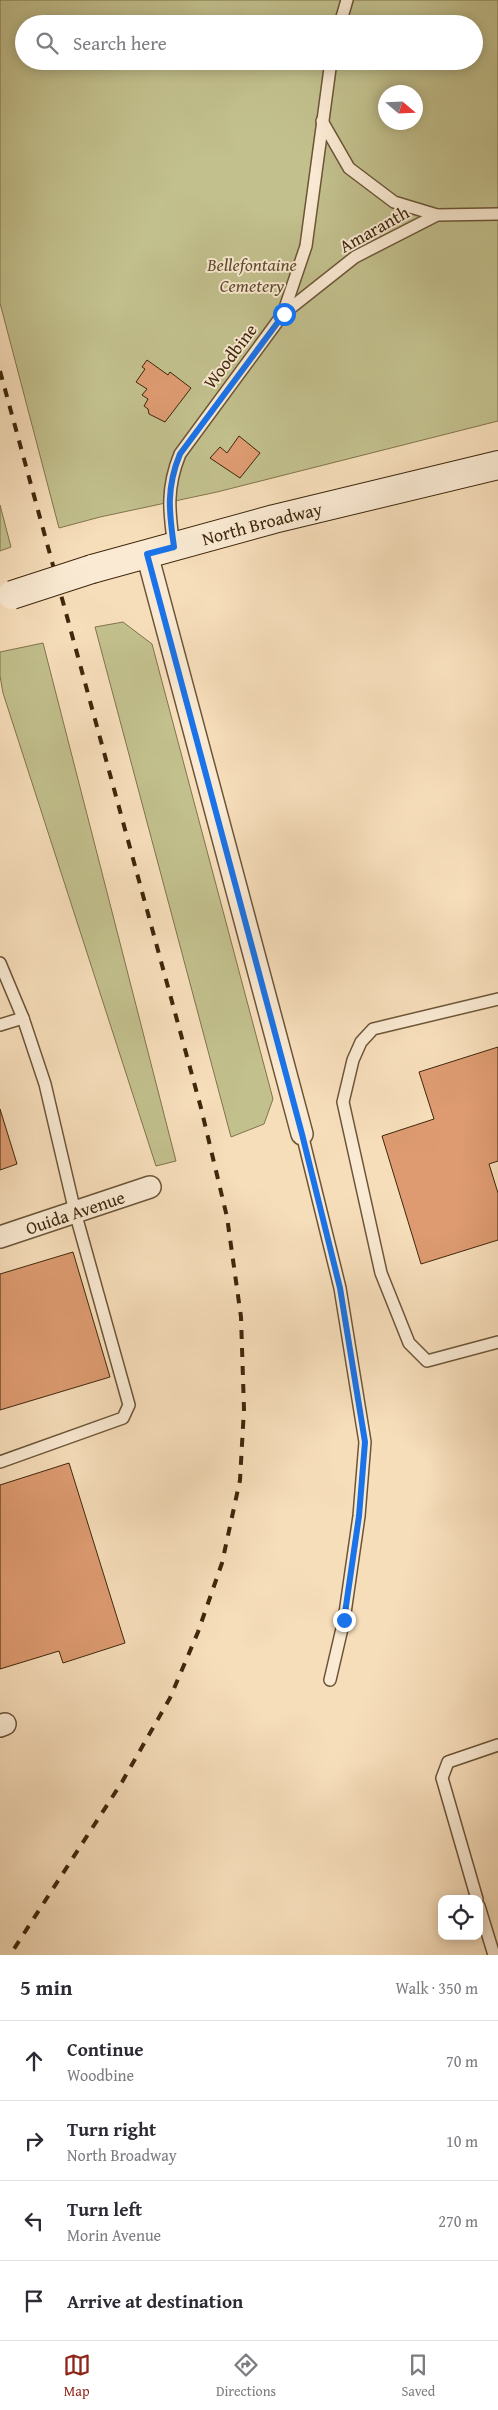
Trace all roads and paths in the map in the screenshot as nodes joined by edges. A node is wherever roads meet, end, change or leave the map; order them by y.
1 (347, 0) edge
2 (343, 15) edge
3 (330, 70) edge
4 (322, 120) junction
5 (498, 214) edge
6 (437, 215) junction
7 (284, 314) junction
8 (498, 465) edge
9 (174, 547) junction
10 (147, 554) junction
11 (6, 597) edge
12 (0, 963) edge
13 (498, 999) edge
14 (23, 1018) junction
15 (0, 1025) edge
16 (302, 1134) joint
17 (150, 1187) dead end
18 (75, 1212) junction
19 (0, 1237) edge
20 (498, 1342) edge
21 (0, 1462) edge
22 (330, 1680) dead end
23 (498, 1745) edge
24 (476, 1895) edge
25 (483, 1919) edge
26 (494, 1955) edge

1 - 2 lane
3 - 4 lane, Woodbine
4 - 6 lane, Amaranth
4 - 7 lane, Woodbine
5 - 6 lane, Amaranth
6 - 7 lane, Amaranth
7 - 9 lane, Woodbine
8 - 9 main road, North Broadway
9 - 10 main road, North Broadway
10 - 11 main road, North Broadway, bridge
10 - 16 street
12 - 14 lane
13 - 20 lane
14 - 15 lane
14 - 18 lane
16 - 22 lane
17 - 18 street, Ouida Avenue
18 - 19 street, Ouida Avenue
18 - 21 lane
23 - 24 lane
25 - 26 lane

